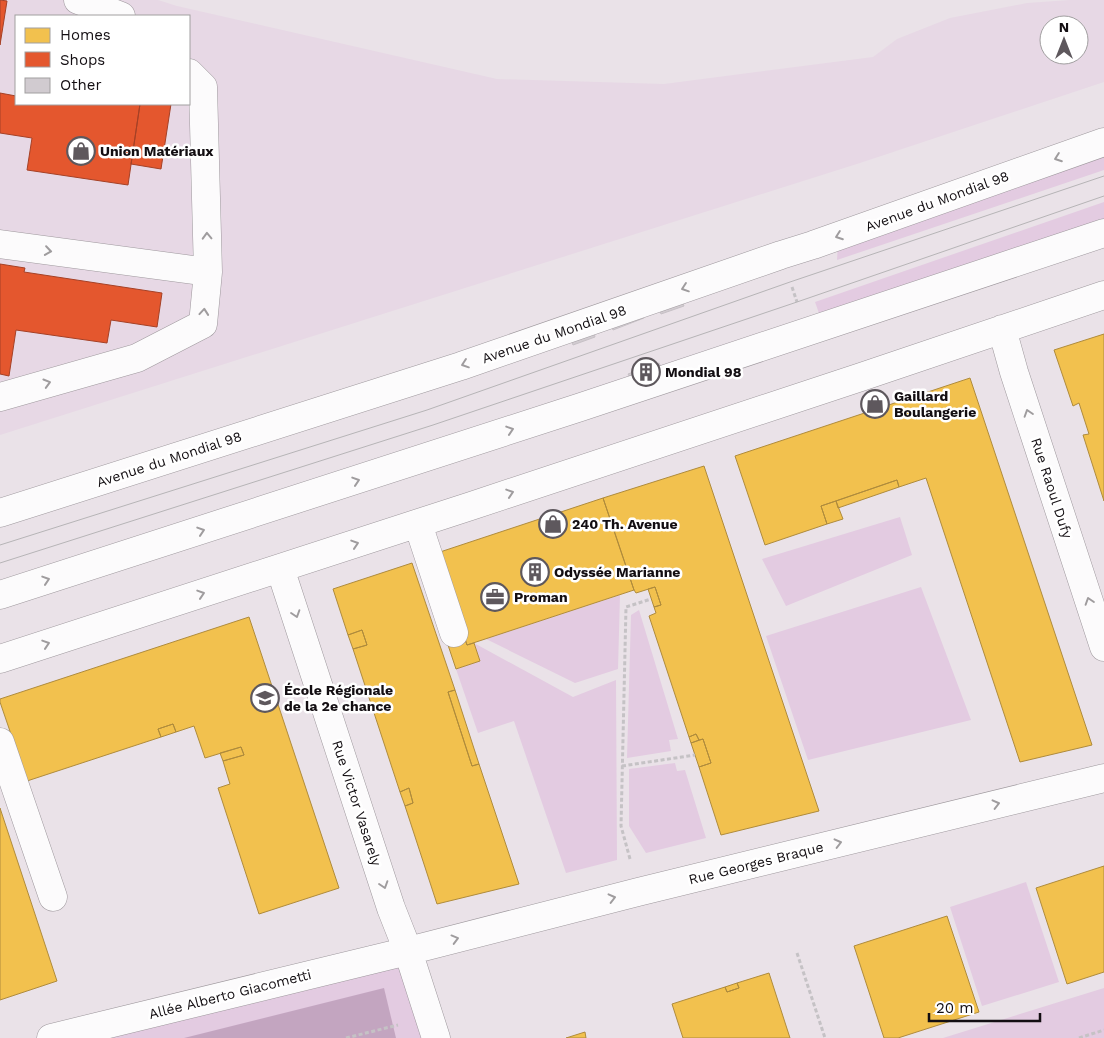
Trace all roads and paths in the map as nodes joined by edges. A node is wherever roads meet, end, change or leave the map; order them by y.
1 (78, 0) edge
2 (118, 15) edge
3 (190, 74) edge
4 (1104, 142) edge
5 (1104, 233) edge
6 (0, 244) edge
7 (208, 272) junction
8 (1104, 294) edge
9 (1002, 329) junction
10 (0, 397) edge
11 (0, 513) edge
12 (418, 524) junction
13 (280, 568) junction
14 (0, 595) edge
15 (652, 599) dead end
16 (454, 633) dead end
17 (1104, 647) edge
18 (0, 659) edge
19 (0, 742) edge
20 (694, 754) dead end
21 (622, 766) junction
22 (1104, 778) edge
23 (621, 826) dead end
24 (53, 896) dead end
25 (408, 951) junction
26 (797, 953) dead end
27 (432, 1028) edge
28 (1104, 1030) edge
29 (51, 1038) edge
30 (346, 1038) edge
31 (825, 1038) edge
32 (1079, 1038) edge

1 - 2 street
7 -> 3 street
4 -> 11 street, Avenue du Mondial 98
14 -> 5 street
6 -> 7 street
10 -> 7 street
8 - 9 street
12 -> 9 street
17 -> 9 street, Rue Raoul Dufy
13 -> 12 street
12 - 16 street
18 -> 13 street
13 -> 25 street, Rue Victor Vasarely
15 - 21 path
19 - 24 street
20 - 21 path
21 - 23 path
25 -> 22 street, Rue Georges Braque
25 - 27 street, Rue Victor Vasarely
25 - 29 street, Allée Alberto Giacometti
26 - 31 path
27 - 30 path
28 - 32 path

